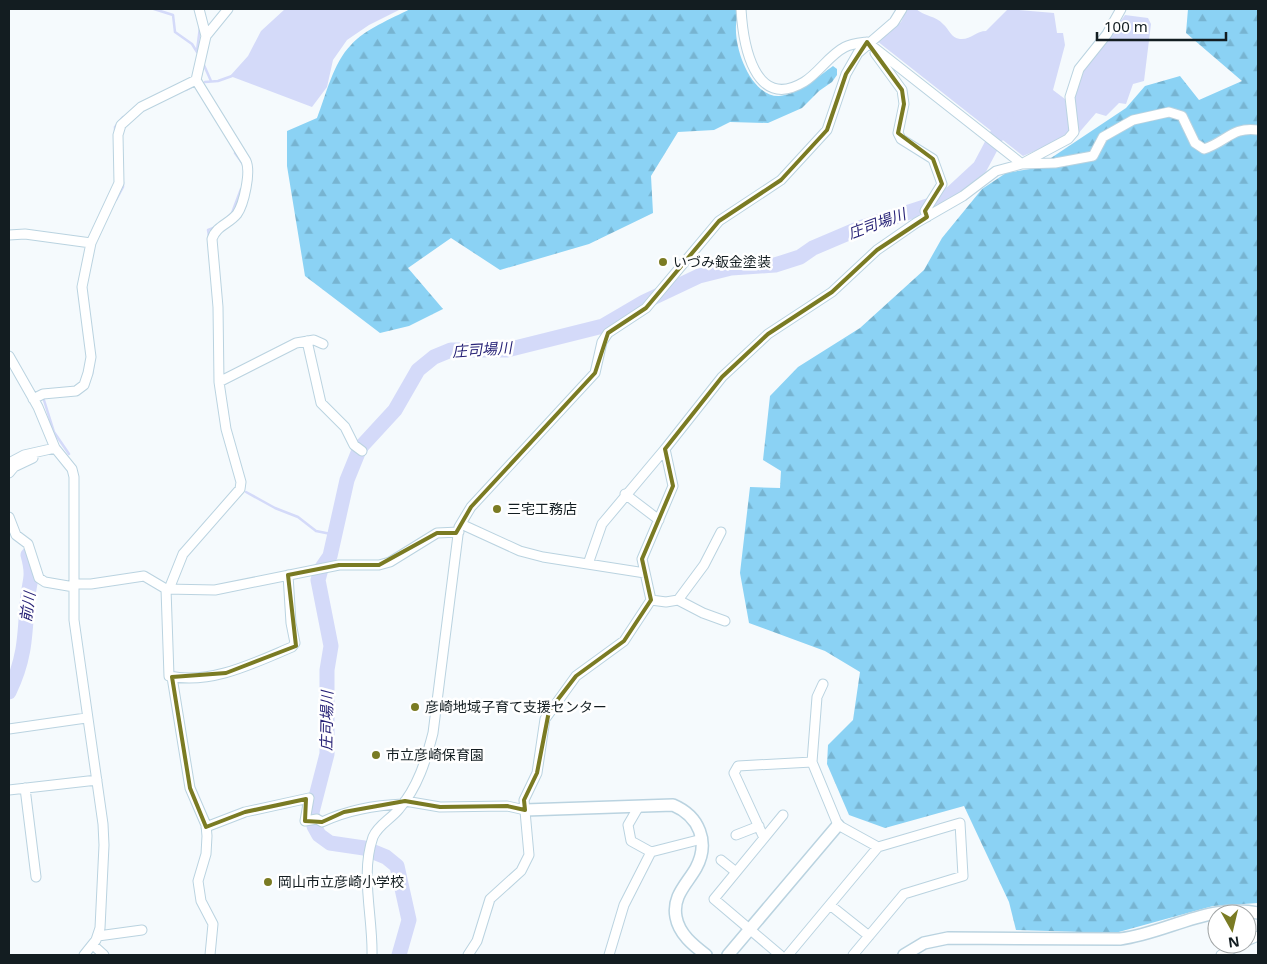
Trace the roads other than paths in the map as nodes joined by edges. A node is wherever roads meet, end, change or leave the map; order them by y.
1 (199, 9) edge
2 (228, 9) edge
3 (741, 9) edge
4 (902, 9) edge
5 (1121, 9) edge
6 (206, 36) junction
7 (868, 42) junction
8 (196, 80) junction
9 (1258, 130) edge
10 (1022, 164) junction
11 (927, 217) junction
12 (9, 235) edge
13 (91, 243) junction
14 (307, 341) junction
15 (323, 344) dead end
16 (9, 356) edge
17 (219, 382) junction
18 (33, 399) junction
19 (55, 448) junction
20 (665, 449) junction
21 (43, 450) junction
22 (362, 451) dead end
23 (9, 463) edge
24 (9, 473) edge
25 (625, 494) junction
26 (9, 517) edge
27 (659, 520) junction
28 (460, 528) junction
29 (721, 532) dead end
30 (588, 564) junction
31 (645, 573) junction
32 (288, 575) junction
33 (74, 585) junction
34 (168, 589) junction
35 (651, 600) junction
36 (678, 600) junction
37 (725, 620) dead end
38 (172, 677) junction
39 (823, 684) dead end
40 (86, 718) junction
41 (9, 729) edge
42 (812, 762) junction
43 (97, 780) junction
44 (25, 788) junction
45 (9, 790) edge
46 (404, 803) junction
47 (640, 806) junction
48 (525, 810) junction
49 (783, 815) dead end
50 (838, 825) junction
51 (206, 826) junction
52 (759, 826) junction
53 (736, 835) dead end
54 (764, 838) junction
55 (702, 839) junction
56 (878, 847) junction
57 (650, 852) junction
58 (721, 860) dead end
59 (736, 872) junction
60 (36, 877) dead end
61 (830, 905) junction
62 (1258, 913) edge
63 (142, 930) dead end
64 (750, 930) junction
65 (98, 936) junction
66 (869, 936) junction
67 (93, 945) junction
68 (84, 955) edge
69 (104, 955) edge
70 (210, 955) edge
71 (372, 955) edge
72 (468, 955) edge
73 (609, 955) edge
74 (706, 955) edge
75 (728, 955) edge
76 (780, 955) edge
77 (788, 955) edge
78 (853, 955) edge
79 (904, 955) edge

1 - 6 street
2 - 6 street
3 - 7 street
4 - 7 street
5 - 10 street
6 - 8 street
7 - 10 street
7 - 11 street
7 - 28 street
8 - 13 street
8 - 17 street
9 - 10 street
10 - 11 street
11 - 20 street
12 - 13 street
13 - 18 street
14 - 15 street
14 - 17 street
14 - 22 street
16 - 18 street
17 - 34 street
18 - 19 street
19 - 21 street
19 - 33 street
20 - 25 street
20 - 27 street
21 - 23 street
21 - 24 street
25 - 27 street
25 - 30 street
26 - 33 street
27 - 31 street
28 - 30 street
28 - 32 street
28 - 46 street
29 - 36 street
30 - 31 street
31 - 35 street
32 - 34 street
32 - 38 street
33 - 34 street
33 - 40 street
34 - 38 street
35 - 36 street
35 - 48 street
36 - 37 street
38 - 51 street
39 - 42 street
40 - 41 street
40 - 43 street
42 - 50 street
42 - 52 street
43 - 44 street
43 - 65 street
44 - 45 street
44 - 60 street
46 - 48 street
46 - 51 street
46 - 71 street
47 - 48 street
47 - 55 street
47 - 57 street
48 - 72 street
49 - 54 street
50 - 56 street
50 - 64 street
51 - 70 street
52 - 53 street
52 - 54 street
54 - 59 street
55 - 57 street
55 - 74 street
56 - 61 street
56 - 66 street
57 - 73 street
58 - 59 street
59 - 64 street
61 - 66 street
61 - 77 street
62 - 79 street
63 - 65 street
64 - 75 street
64 - 76 street
65 - 67 street
66 - 78 street
67 - 68 street
67 - 69 street

